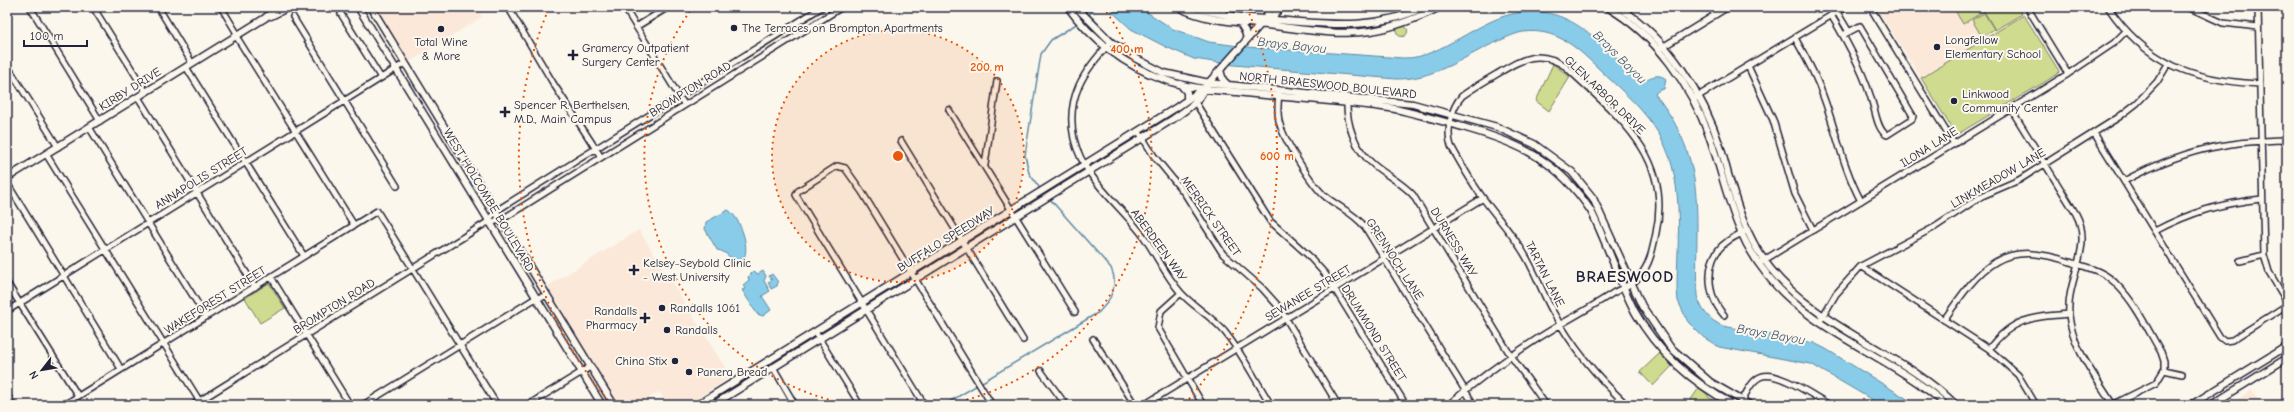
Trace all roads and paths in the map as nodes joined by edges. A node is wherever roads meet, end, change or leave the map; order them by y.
1 (30, 7) edge
2 (93, 7) edge
3 (158, 7) edge
4 (221, 7) edge
5 (278, 7) edge
6 (289, 7) edge
7 (358, 7) edge
8 (370, 7) edge
9 (508, 7) edge
10 (624, 7) edge
11 (822, 7) edge
12 (842, 7) edge
13 (1068, 7) edge
14 (1076, 7) edge
15 (1178, 7) edge
16 (1194, 7) edge
17 (1223, 7) edge
18 (1270, 7) edge
19 (1424, 7) edge
20 (1440, 7) edge
21 (1607, 7) edge
22 (1619, 7) edge
23 (1710, 7) edge
24 (1728, 7) edge
25 (1845, 7) edge
26 (1870, 7) edge
27 (2026, 7) edge
28 (2108, 7) edge
29 (2188, 7) edge
30 (2258, 7) edge
31 (1280, 8) edge
32 (665, 9) dead end
33 (1837, 12) junction
34 (341, 14) dead end
35 (1223, 14) junction
36 (1079, 15) junction
37 (1715, 15) junction
38 (1831, 15) junction
39 (293, 17) dead end
40 (265, 18) junction
41 (1265, 20) junction
42 (1286, 21) junction
43 (1240, 23) junction
44 (1260, 25) junction
45 (636, 27) junction
46 (2258, 27) junction
47 (2126, 31) junction
48 (1848, 32) junction
49 (237, 35) junction
50 (1843, 35) junction
51 (1794, 38) junction
52 (1247, 40) junction
53 (1111, 42) junction
54 (762, 45) junction
55 (1106, 47) junction
56 (1661, 48) junction
57 (767, 54) junction
58 (192, 63) junction
59 (405, 63) junction
60 (2168, 64) junction
61 (7, 65) edge
62 (1748, 66) junction
63 (186, 67) junction
64 (396, 69) junction
65 (1221, 69) junction
66 (2068, 74) junction
67 (381, 78) junction
68 (998, 81) dead end
69 (1209, 83) junction
70 (1180, 84) junction
71 (2260, 84) junction
72 (1228, 85) junction
73 (1204, 88) junction
74 (1279, 90) junction
75 (146, 92) junction
76 (1348, 96) junction
77 (138, 97) junction
78 (680, 97) junction
79 (1279, 97) junction
80 (1696, 98) junction
81 (1188, 100) junction
82 (344, 101) junction
83 (1195, 102) junction
84 (684, 104) junction
85 (1347, 104) junction
86 (2011, 109) junction
87 (949, 110) dead end
88 (1452, 114) junction
89 (100, 121) junction
90 (1450, 123) junction
91 (89, 127) junction
92 (295, 131) junction
93 (1139, 132) junction
94 (2094, 133) junction
95 (1142, 138) junction
96 (2287, 140) edge
97 (901, 141) dead end
98 (2261, 141) junction
99 (1954, 144) junction
100 (58, 146) junction
101 (595, 149) junction
102 (46, 154) junction
103 (601, 157) junction
104 (246, 162) junction
105 (2045, 164) junction
106 (985, 165) junction
107 (1086, 165) junction
108 (1567, 168) junction
109 (1090, 171) junction
110 (554, 174) junction
111 (1562, 174) junction
112 (8, 178) edge
113 (2124, 181) junction
114 (559, 184) junction
115 (397, 186) dead end
116 (197, 192) junction
117 (1483, 198) junction
118 (2262, 199) junction
119 (1861, 201) junction
120 (1013, 210) junction
121 (496, 211) junction
122 (1016, 216) junction
123 (501, 220) junction
124 (488, 222) junction
125 (148, 223) junction
126 (354, 225) junction
127 (1434, 228) junction
128 (1747, 230) junction
129 (1813, 230) junction
130 (2155, 231) junction
131 (1741, 234) junction
132 (965, 244) junction
133 (106, 249) junction
134 (2264, 255) junction
135 (304, 256) junction
136 (1384, 258) junction
137 (1761, 262) junction
138 (2240, 262) dead end
139 (2077, 264) junction
140 (1861, 266) junction
141 (412, 269) junction
142 (64, 275) junction
143 (914, 276) junction
144 (271, 277) junction
145 (7, 283) edge
146 (1632, 284) junction
147 (255, 287) junction
148 (1334, 288) junction
149 (1624, 288) junction
150 (1181, 293) junction
151 (547, 296) junction
152 (536, 298) junction
153 (19, 303) junction
154 (862, 303) junction
155 (2287, 304) edge
156 (7, 310) edge
157 (866, 310) junction
158 (1075, 312) dead end
159 (2069, 314) junction
160 (1724, 315) dead end
161 (206, 317) junction
162 (1286, 318) junction
163 (1822, 318) junction
164 (1944, 320) junction
165 (1560, 324) junction
166 (815, 332) junction
167 (307, 334) junction
168 (819, 339) junction
169 (1093, 339) dead end
170 (1023, 340) dead end
171 (164, 343) junction
172 (460, 345) junction
173 (1669, 346) junction
174 (2287, 346) edge
175 (1236, 348) junction
176 (1989, 349) junction
177 (1663, 351) junction
178 (1511, 356) junction
179 (2287, 358) edge
180 (590, 366) junction
181 (773, 367) junction
182 (122, 369) junction
183 (2164, 370) junction
184 (1041, 371) dead end
185 (581, 372) junction
186 (2182, 374) dead end
187 (2236, 377) junction
188 (1187, 378) junction
189 (1465, 390) junction
190 (7, 395) edge
191 (78, 396) junction
192 (710, 397) junction
193 (922, 401) dead end
194 (2218, 401) junction
195 (201, 403) edge
196 (1741, 403) edge
197 (13, 405) edge
198 (64, 405) edge
199 (193, 405) edge
200 (350, 405) edge
201 (364, 405) edge
202 (497, 405) edge
203 (528, 405) edge
204 (602, 405) edge
205 (614, 405) edge
206 (697, 405) edge
207 (710, 405) edge
208 (713, 405) edge
209 (795, 405) edge
210 (860, 405) edge
211 (992, 405) edge
212 (1066, 405) edge
213 (1135, 405) edge
214 (1144, 405) edge
215 (1203, 405) edge
216 (1271, 405) edge
217 (1338, 405) edge
218 (1406, 405) edge
219 (1448, 405) edge
220 (1474, 405) edge
221 (1546, 405) edge
222 (1627, 405) edge
223 (1734, 405) edge
224 (1750, 405) edge
225 (1830, 405) edge
226 (1946, 405) edge
227 (1956, 405) edge
228 (2036, 405) edge
229 (2113, 405) edge
230 (2191, 405) edge
231 (2211, 405) edge

1 - 89 street
2 - 75 street
3 - 58 street
4 - 49 street
5 - 40 main road, KIRBY DRIVE
6 - 40 main road, KIRBY DRIVE
7 - 64 main road, WEST HOLCOMBE BOULEVARD
8 - 59 main road, WEST HOLCOMBE BOULEVARD
9 - 101 street
10 - 45 street
11 - 54 street, BROMPTON ROAD
12 - 57 street, BROMPTON ROAD
13 - 36 main road, NORTH BRAESWOOD BOULEVARD
14 - 36 main road, NORTH BRAESWOOD BOULEVARD
15 - 43 main road
16 - 35 main road
17 - 35 street
18 - 41 main road, BUFFALO SPEEDWAY
19 - 42 main road
20 - 44 main road
21 - 56 main road
22 - 56 main road
23 - 37 street
24 - 37 street
25 - 33 street
26 - 99 street
27 - 66 street
28 - 47 street
29 - 46 street
30 - 46 street
31 - 41 main road, BUFFALO SPEEDWAY
31 - 42 main road
32 - 45 street
33 - 38 street
33 - 48 street
34 - 67 street
35 - 41 main road
36 - 53 main road, NORTH BRAESWOOD BOULEVARD
36 - 55 main road, NORTH BRAESWOOD BOULEVARD
37 - 56 street
38 - 50 street
38 - 51 street
39 - 82 street
40 - 49 main road, KIRBY DRIVE
41 - 42 main road
41 - 44 main road, BUFFALO SPEEDWAY
43 - 44 main road
43 - 52 main road
44 - 52 main road, BUFFALO SPEEDWAY
45 - 78 street
46 - 71 street
47 - 60 street
47 - 66 street, ILONA LANE
48 - 50 street
48 - 50 street
49 - 58 main road, KIRBY DRIVE
49 - 92 street
51 - 62 street
51 - 119 street
52 - 65 main road, BUFFALO SPEEDWAY
53 - 55 street, ABERDEEN WAY
53 - 69 main road, NORTH BRAESWOOD BOULEVARD
54 - 57 street
54 - 78 street, BROMPTON ROAD
55 - 70 main road, NORTH BRAESWOOD BOULEVARD
55 - 107 street, ABERDEEN WAY
56 - 80 main road
57 - 84 street, BROMPTON ROAD
58 - 63 main road, KIRBY DRIVE
59 - 64 street, ANNAPOLIS STREET
59 - 121 main road, WEST HOLCOMBE BOULEVARD
60 - 71 street
60 - 94 street, LINKMEADOW LANE
61 - 100 street
62 - 80 street
62 - 129 street
63 - 75 main road, KIRBY DRIVE
63 - 104 street
64 - 67 street, ANNAPOLIS STREET
64 - 124 main road, WEST HOLCOMBE BOULEVARD
65 - 69 main road, BUFFALO SPEEDWAY
65 - 72 main road
66 - 86 street, ILONA LANE
67 - 82 street, ANNAPOLIS STREET
68 - 106 street
69 - 72 main road, NORTH BRAESWOOD BOULEVARD
69 - 73 main road, BUFFALO SPEEDWAY
70 - 73 main road, NORTH BRAESWOOD BOULEVARD
70 - 81 main road
71 - 98 street
72 - 74 main road, NORTH BRAESWOOD BOULEVARD
73 - 79 main road, NORTH BRAESWOOD BOULEVARD
73 - 81 main road, BUFFALO SPEEDWAY
73 - 83 main road, BUFFALO SPEEDWAY
74 - 76 main road, NORTH BRAESWOOD BOULEVARD
74 - 79 street, GRENNOCH LANE
75 - 77 main road, KIRBY DRIVE
76 - 85 street, DURNESS WAY
76 - 88 main road, NORTH BRAESWOOD BOULEVARD
77 - 89 main road, KIRBY DRIVE
77 - 116 street
78 - 84 street
78 - 101 street, BROMPTON ROAD
79 - 85 main road, NORTH BRAESWOOD BOULEVARD
79 - 136 street, GRENNOCH LANE
80 - 128 main road
80 - 131 main road
81 - 93 main road, BUFFALO SPEEDWAY
82 - 92 street, ANNAPOLIS STREET
82 - 115 street
83 - 95 main road, BUFFALO SPEEDWAY
83 - 148 street, DRUMMOND STREET
84 - 103 street, BROMPTON ROAD
85 - 90 main road, NORTH BRAESWOOD BOULEVARD
85 - 127 street, DURNESS WAY
86 - 99 street, ILONA LANE
86 - 105 street
87 - 106 street
88 - 90 street, GLEN ARBOR DRIVE
88 - 108 main road, NORTH BRAESWOOD BOULEVARD
88 - 146 street, GLEN ARBOR DRIVE
89 - 91 main road, KIRBY DRIVE
90 - 111 main road, NORTH BRAESWOOD BOULEVARD
90 - 117 street, TARTAN LANE
91 - 100 main road, KIRBY DRIVE
91 - 125 street
92 - 104 street, ANNAPOLIS STREET
92 - 126 street
93 - 95 street, MERRICK STREET
93 - 107 main road, BUFFALO SPEEDWAY
94 - 105 street, LINKMEADOW LANE
94 - 113 street
95 - 109 main road, BUFFALO SPEEDWAY
95 - 162 street, MERRICK STREET
96 - 98 street
97 - 132 street
98 - 113 street
98 - 118 street
99 - 119 street, ILONA LANE
100 - 102 main road, KIRBY DRIVE
101 - 103 street
101 - 110 street, BROMPTON ROAD
102 - 112 main road, KIRBY DRIVE
102 - 133 street
103 - 114 street, BROMPTON ROAD
104 - 116 street, ANNAPOLIS STREET
104 - 135 street
105 - 139 street
105 - 140 street, LINKMEADOW LANE
106 - 120 street
107 - 109 street, ABERDEEN WAY
107 - 120 main road, BUFFALO SPEEDWAY
108 - 111 main road
108 - 146 main road, NORTH BRAESWOOD BOULEVARD
109 - 122 main road, BUFFALO SPEEDWAY
109 - 150 street, ABERDEEN WAY
110 - 114 street
110 - 121 street, BROMPTON ROAD
111 - 149 main road, NORTH BRAESWOOD BOULEVARD
112 - 142 street
113 - 130 street
114 - 123 street, BROMPTON ROAD
116 - 125 street, ANNAPOLIS STREET
116 - 147 street
117 - 127 street, SEWANEE STREET
117 - 165 street, TARTAN LANE
118 - 130 street
118 - 134 street
119 - 129 street, ILONA LANE
120 - 122 street
120 - 132 main road, BUFFALO SPEEDWAY
121 - 123 main road, WEST HOLCOMBE BOULEVARD
121 - 124 street, BROMPTON ROAD
122 - 132 main road, BUFFALO SPEEDWAY
122 - 158 street
123 - 124 street, BROMPTON ROAD
123 - 151 main road, WEST HOLCOMBE BOULEVARD
124 - 141 street, BROMPTON ROAD
124 - 152 main road, WEST HOLCOMBE BOULEVARD
125 - 133 street, ANNAPOLIS STREET
125 - 161 street
126 - 135 street, WAKEFOREST STREET
126 - 141 street, WAKEFOREST STREET
127 - 136 street, SEWANEE STREET
127 - 178 street, DURNESS WAY
128 - 131 street
128 - 137 main road
129 - 137 street, ILONA LANE
130 - 155 street
131 - 137 main road
131 - 160 street
132 - 143 main road, BUFFALO SPEEDWAY
132 - 170 street
133 - 142 street, ANNAPOLIS STREET
133 - 171 street
134 - 138 street
134 - 155 street
135 - 144 street, WAKEFOREST STREET
136 - 148 street, SEWANEE STREET
136 - 189 street, GRENNOCH LANE
137 - 163 main road
139 - 159 street
139 - 164 street
139 - 183 street
140 - 163 street, LINKMEADOW LANE
140 - 164 street
141 - 167 street, BROMPTON ROAD
141 - 172 street
142 - 153 street, ANNAPOLIS STREET
142 - 182 street
143 - 154 main road, BUFFALO SPEEDWAY
143 - 154 street
143 - 157 main road, BUFFALO SPEEDWAY
143 - 211 street
144 - 147 street, WAKEFOREST STREET
144 - 167 street
145 - 153 street
146 - 149 street, GLEN ARBOR DRIVE
146 - 173 main road, NORTH BRAESWOOD BOULEVARD
147 - 161 street, WAKEFOREST STREET
148 - 162 street, SEWANEE STREET
148 - 218 street, DRUMMOND STREET
149 - 165 street, GLEN ARBOR DRIVE
149 - 177 main road, NORTH BRAESWOOD BOULEVARD
150 - 175 street, ABERDEEN WAY
150 - 188 street
151 - 152 street
151 - 180 main road, WEST HOLCOMBE BOULEVARD
152 - 172 street
152 - 185 main road, WEST HOLCOMBE BOULEVARD
153 - 156 street, ANNAPOLIS STREET
153 - 191 street
154 - 157 street
154 - 166 main road, BUFFALO SPEEDWAY
157 - 168 main road, BUFFALO SPEEDWAY
157 - 193 street
159 - 176 street
159 - 229 street
161 - 171 street, WAKEFOREST STREET
162 - 175 street, SEWANEE STREET
162 - 217 street, MERRICK STREET
163 - 226 main road
163 - 227 main road
164 - 176 street
165 - 178 street, GLEN ARBOR DRIVE
165 - 222 street, TARTAN LANE
166 - 168 street
166 - 192 main road, BUFFALO SPEEDWAY
167 - 195 street, BROMPTON ROAD
167 - 200 street
168 - 181 main road, BUFFALO SPEEDWAY
168 - 210 street
169 - 213 street
171 - 182 street, WAKEFOREST STREET
171 - 195 street
172 - 201 street
172 - 202 street
173 - 177 main road
173 - 196 main road, NORTH BRAESWOOD BOULEVARD
174 - 187 main road
175 - 188 street, SEWANEE STREET
175 - 216 street, ABERDEEN WAY
176 - 228 street
177 - 223 main road, NORTH BRAESWOOD BOULEVARD
178 - 189 street, GLEN ARBOR DRIVE
178 - 221 street, DURNESS WAY
179 - 194 main road
180 - 185 street
180 - 205 main road, WEST HOLCOMBE BOULEVARD
181 - 208 main road, BUFFALO SPEEDWAY
181 - 209 street
182 - 191 street, WAKEFOREST STREET
183 - 186 street
183 - 229 street
184 - 212 street
185 - 203 street
185 - 204 main road, WEST HOLCOMBE BOULEVARD
187 - 194 main road
187 - 230 main road
188 - 214 street, SEWANEE STREET
188 - 215 street
189 - 219 street, GLEN ARBOR DRIVE
189 - 220 street, GRENNOCH LANE
190 - 197 street
191 - 198 street, WAKEFOREST STREET
192 - 206 main road, BUFFALO SPEEDWAY
192 - 207 main road
194 - 231 main road
195 - 199 street, BROMPTON ROAD
196 - 224 main road, NORTH BRAESWOOD BOULEVARD
196 - 225 street

